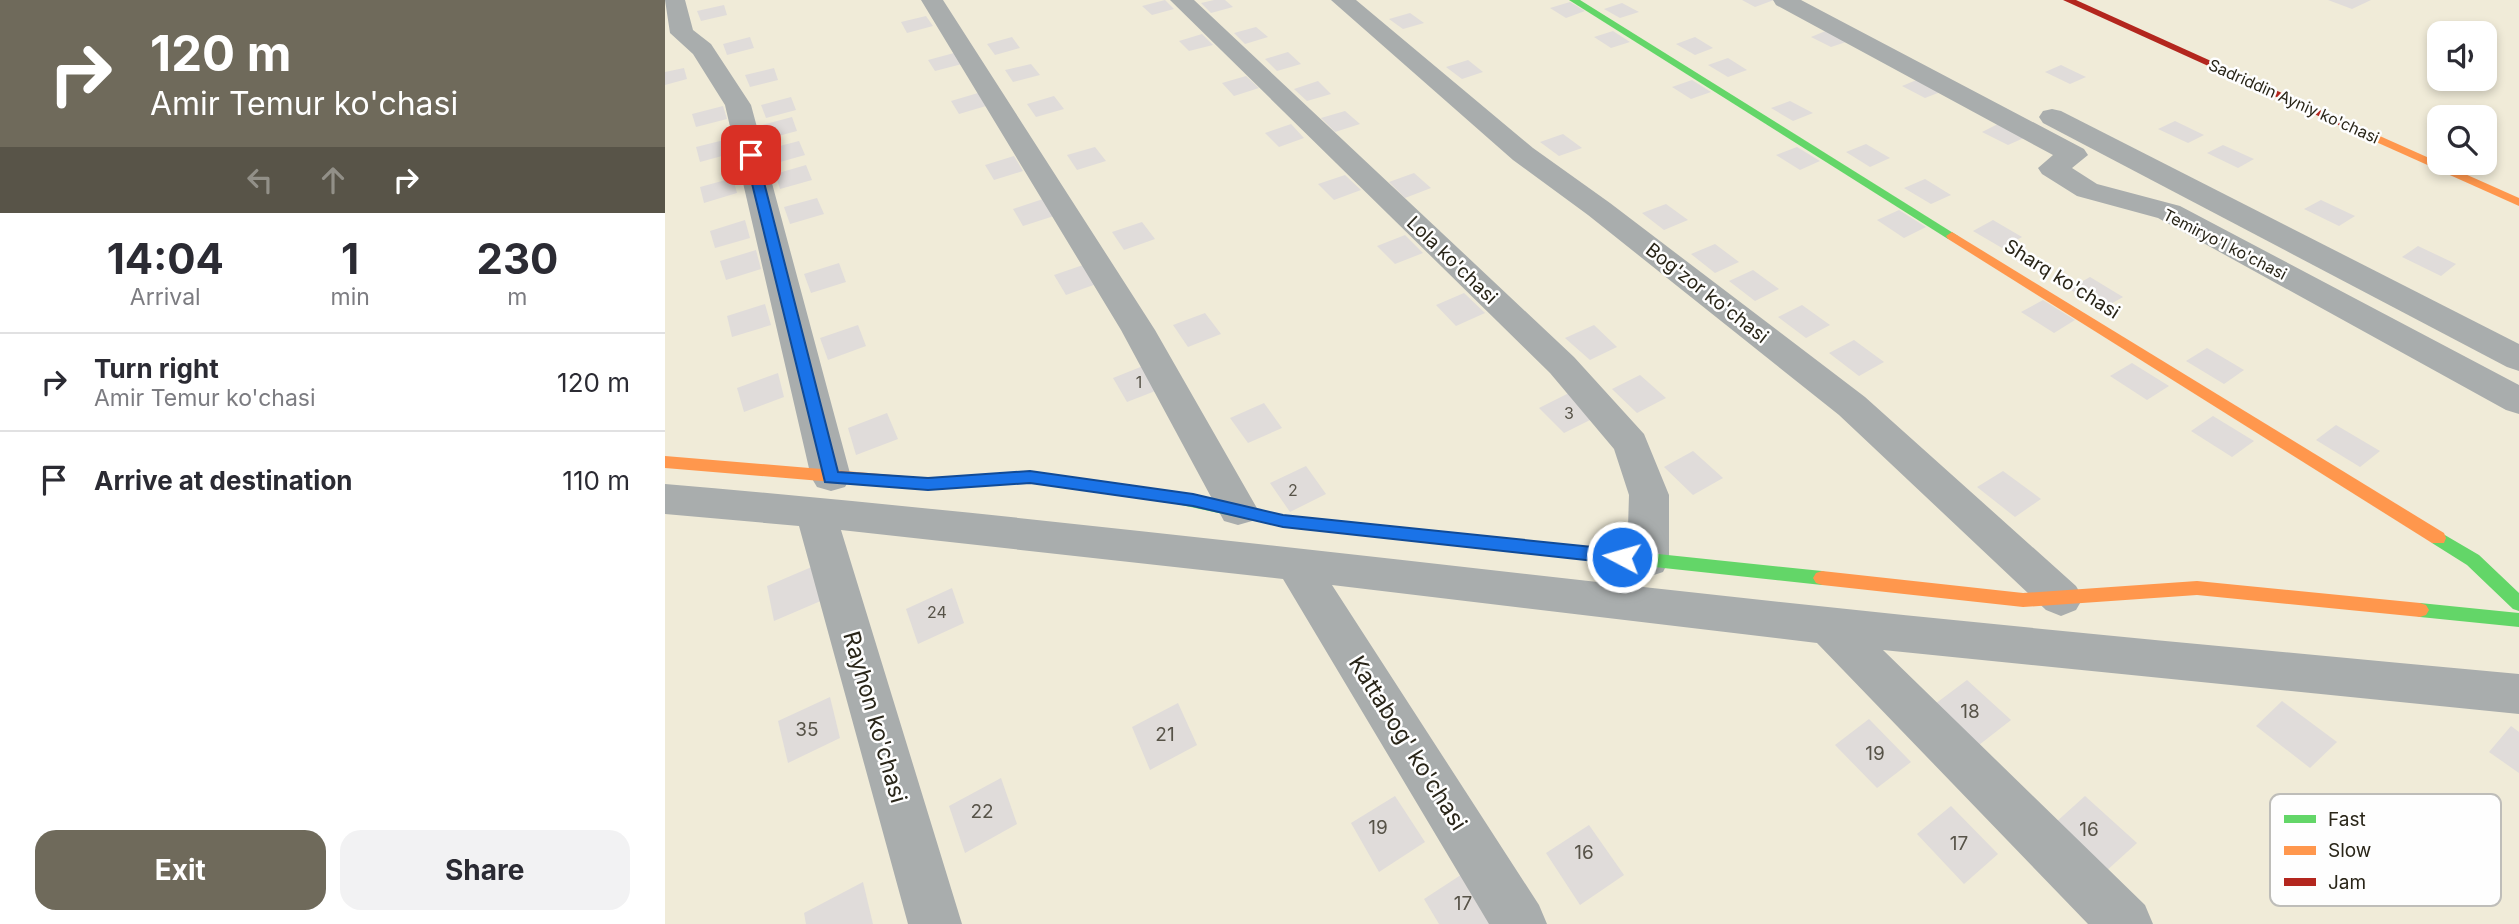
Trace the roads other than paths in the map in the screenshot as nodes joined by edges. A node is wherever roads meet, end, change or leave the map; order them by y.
1 (674, 0) edge
2 (932, 0) edge
3 (1181, 0) edge
4 (1342, 0) edge
5 (1574, 0) edge
6 (1784, 0) edge
7 (2068, 0) edge
8 (1844, 9) dead end
9 (2519, 202) edge
10 (2519, 359) edge
11 (2519, 401) edge
12 (665, 462) edge
13 (823, 494) junction
14 (665, 499) edge
15 (1238, 510) junction
16 (1648, 560) junction
17 (1295, 563) junction
18 (2061, 598) junction
19 (2519, 604) edge
20 (2519, 620) edge
21 (1829, 626) junction
22 (2519, 694) edge
23 (935, 924) edge
24 (1520, 924) edge
25 (2126, 924) edge

1 - 13 street, Rayhon ko'chasi
2 - 15 street
3 - 16 street, Lola ko'chasi
4 - 18 street, Bog'zor ko'chasi
5 - 19 street, Sharq ko'chasi
6 - 11 street, Temiryo'l ko'chasi
7 - 9 street, Sadriddin Ayniy ko'chasi
8 - 10 street
12 - 13 street
13 - 14 street
13 - 15 street
13 - 17 street
13 - 23 street, Rayhon ko'chasi
15 - 16 street
16 - 18 street
17 - 21 street
17 - 24 street, Kattabog' ko'chasi
18 - 20 street
21 - 22 street
21 - 25 street

